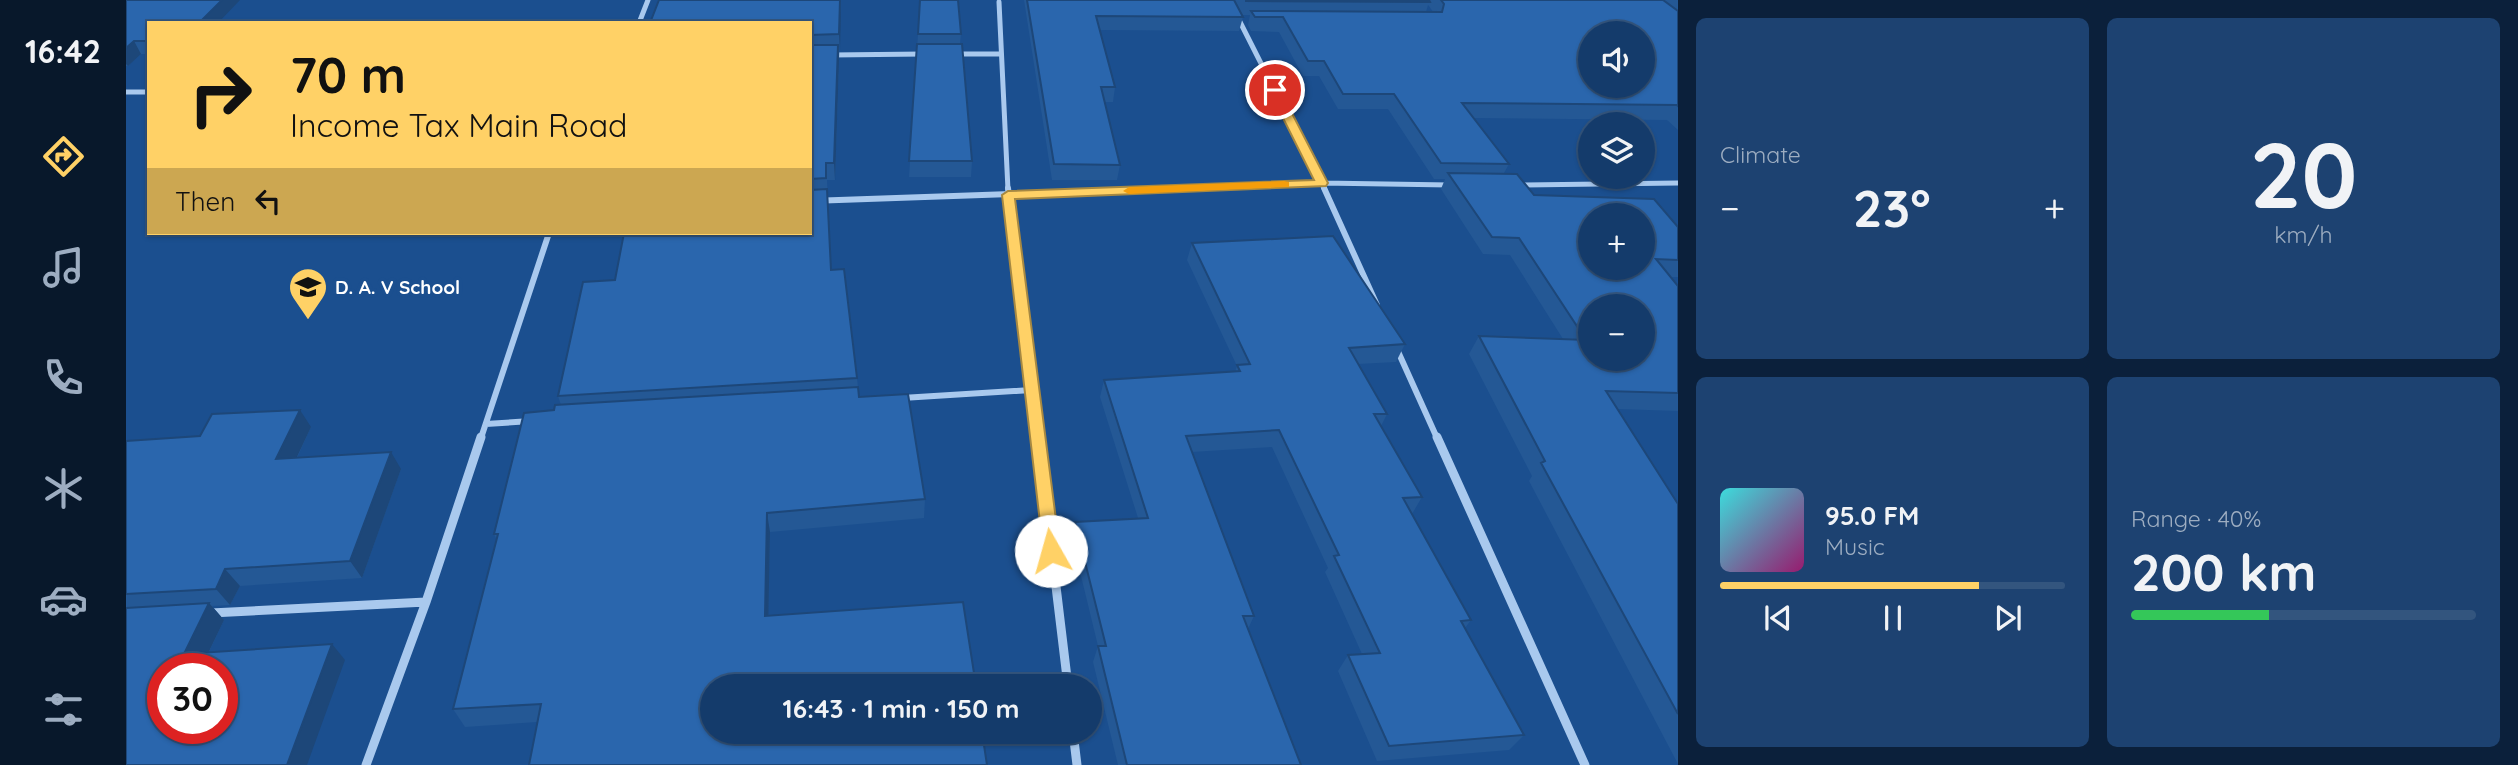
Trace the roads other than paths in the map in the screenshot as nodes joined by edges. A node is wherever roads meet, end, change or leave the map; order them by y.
1 (649, 0) edge
2 (1228, 0) edge
3 (999, 2) dead end
4 (1239, 20) junction
5 (1253, 20) edge
6 (640, 21) edge
7 (933, 54) edge
8 (947, 54) edge
9 (1002, 54) junction
10 (824, 55) edge
11 (126, 92) edge
12 (147, 92) edge
13 (1322, 183) junction
14 (1678, 183) edge
15 (1461, 185) edge
16 (1516, 185) edge
17 (1008, 195) junction
18 (812, 201) edge
19 (548, 235) edge
20 (1379, 310) edge
21 (1391, 335) edge
22 (1031, 390) junction
23 (895, 398) edge
24 (540, 420) edge
25 (486, 424) junction
26 (426, 602) junction
27 (194, 614) edge
28 (1066, 674) edge
29 (1074, 744) edge
30 (366, 765) edge
31 (1077, 765) edge
32 (1585, 765) edge

1 - 6 street
2 - 4 street
3 - 9 street
4 - 5 street
4 - 13 street
7 - 10 street
8 - 9 street
9 - 17 street
11 - 12 street
13 - 15 street
13 - 17 street
13 - 20 street
14 - 16 street
17 - 18 street
17 - 22 street
19 - 25 street
21 - 32 street
22 - 23 street
22 - 28 street
24 - 25 street
25 - 26 street
26 - 27 street
26 - 30 street
29 - 31 street

